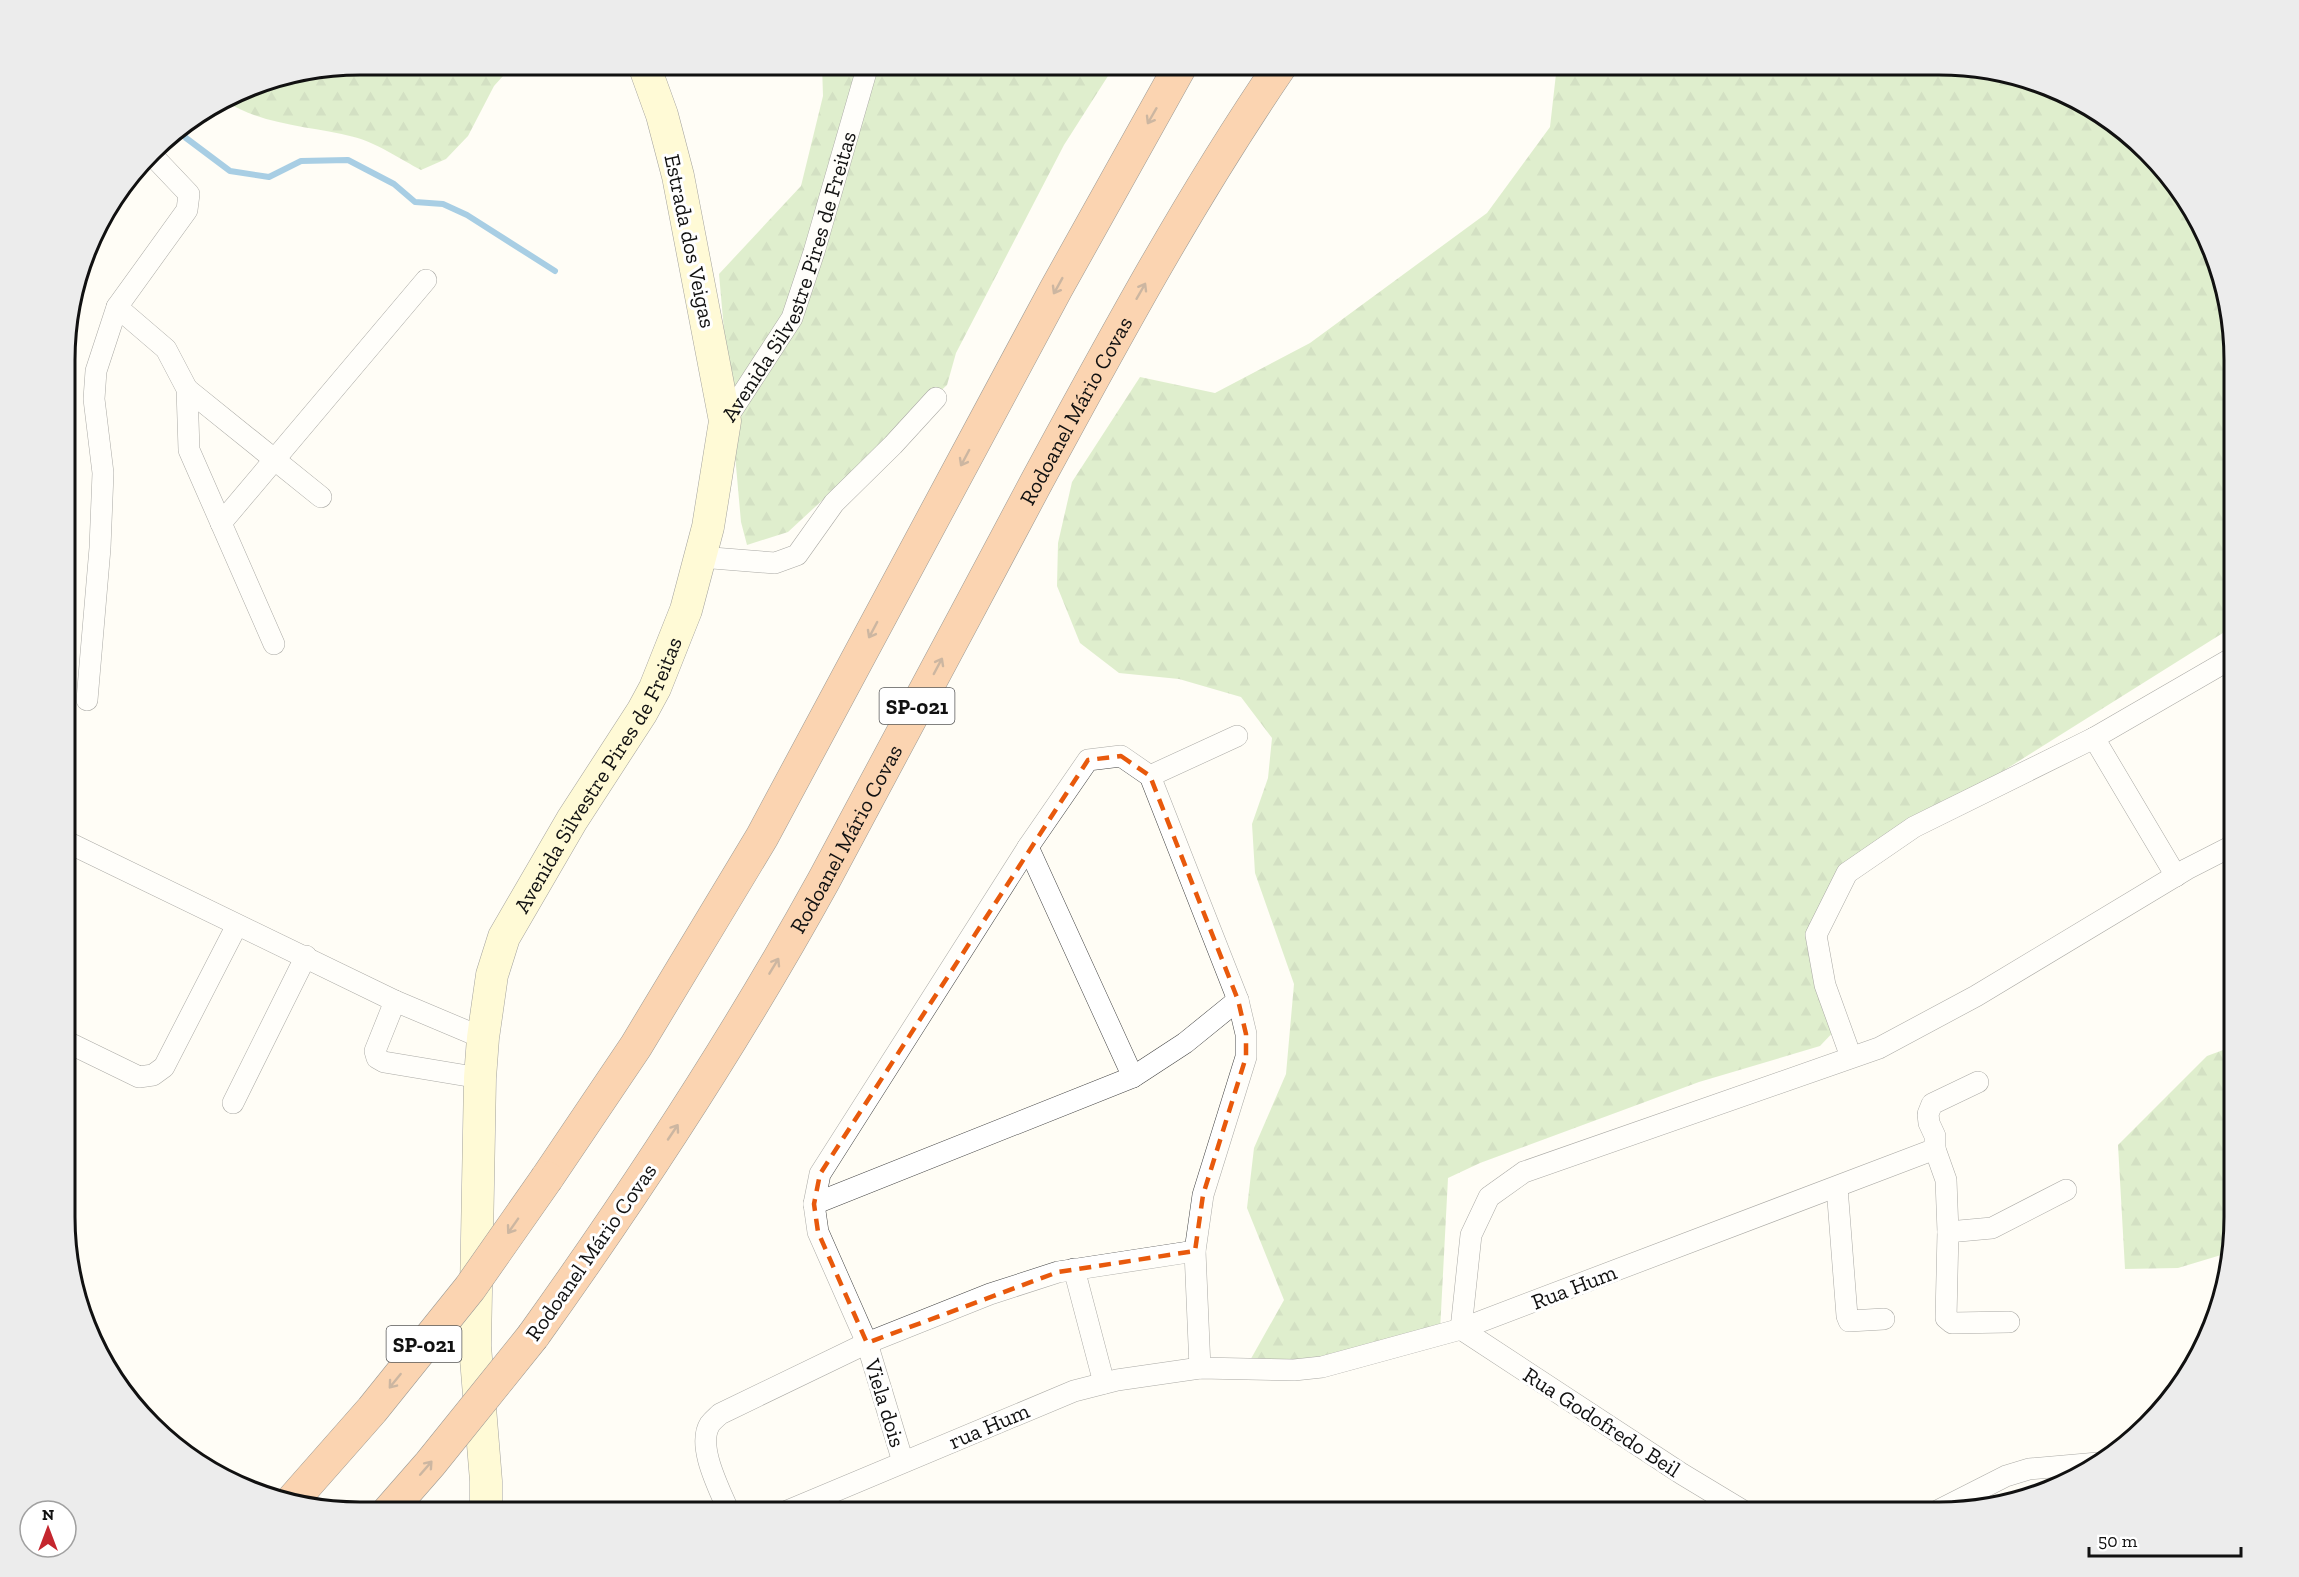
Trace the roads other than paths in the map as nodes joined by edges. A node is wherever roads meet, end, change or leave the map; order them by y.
1 (648, 75) edge
2 (865, 75) edge
3 (1175, 75) edge
4 (1275, 75) edge
5 (157, 161) edge
6 (426, 280) dead end
7 (117, 307) junction
8 (188, 389) junction
9 (936, 398) dead end
10 (725, 421) junction
11 (274, 460) junction
12 (321, 497) dead end
13 (221, 523) junction
14 (700, 557) junction
15 (274, 644) dead end
16 (2224, 663) edge
17 (87, 700) dead end
18 (1237, 736) dead end
19 (2094, 738) junction
20 (1150, 776) junction
21 (75, 846) edge
22 (1028, 847) junction
23 (2224, 850) edge
24 (2176, 876) junction
25 (237, 925) junction
26 (306, 956) junction
27 (395, 1000) junction
28 (1238, 1000) junction
29 (483, 1038) junction
30 (75, 1046) edge
31 (1851, 1057) junction
32 (1133, 1077) junction
33 (480, 1078) junction
34 (1978, 1082) dead end
35 (233, 1103) dead end
36 (1935, 1149) junction
37 (1838, 1187) junction
38 (2066, 1190) dead end
39 (814, 1204) junction
40 (1948, 1232) junction
41 (1195, 1251) junction
42 (1074, 1269) junction
43 (1884, 1319) dead end
44 (2009, 1322) dead end
45 (1461, 1329) junction
46 (867, 1343) junction
47 (1200, 1368) junction
48 (1104, 1383) junction
49 (903, 1462) junction
50 (2081, 1464) edge
51 (297, 1495) edge
52 (1957, 1501) edge
53 (397, 1502) edge
54 (486, 1502) edge
55 (725, 1502) edge
56 (809, 1502) edge
57 (1728, 1502) edge

1 - 10 street, Estrada dos Veigas
2 - 10 street, Avenida Silvestre Pires de Freitas
3 -> 51 highway, SP-021, bridge
53 -> 4 highway, Rodoanel Mário Covas / SP-021, bridge
5 - 7 street
6 - 11 street
7 - 8 street
7 - 17 street
8 - 11 street
8 - 13 street
9 - 14 street
10 - 14 street, Avenida Silvestre Pires de Freitas
11 - 12 street
11 - 13 street
13 - 15 street
14 - 29 street, Avenida Silvestre Pires de Freitas
16 - 19 street
18 - 20 street
19 - 24 street
19 - 31 street
20 - 22 street
20 - 28 street
21 - 25 street
22 - 32 street
22 - 39 street
23 - 24 street
24 - 31 street
25 - 26 street
25 - 30 street
26 - 27 street
26 - 35 street
27 - 29 street
27 - 33 street
28 - 32 street
28 - 41 street
29 - 33 street, Avenida Silvestre Pires de Freitas
31 - 45 street
32 - 39 street
33 - 54 street, Avenida Silvestre Pires de Freitas
34 - 36 street
36 - 37 street, Rua Hum
36 - 40 street
37 - 43 street
37 - 45 street, Rua Hum
38 - 40 street
39 - 46 street, Viela dois
40 - 44 street
41 - 42 street
41 - 47 street
42 - 46 street
42 - 48 street
45 - 47 street, Rua Hum
45 - 57 street, Rua Godofredo Beil
46 - 49 street, Viela dois
46 - 55 street
47 - 48 street, rua Hum
48 - 49 street, rua Hum
49 - 56 street, rua Hum
50 - 52 street

